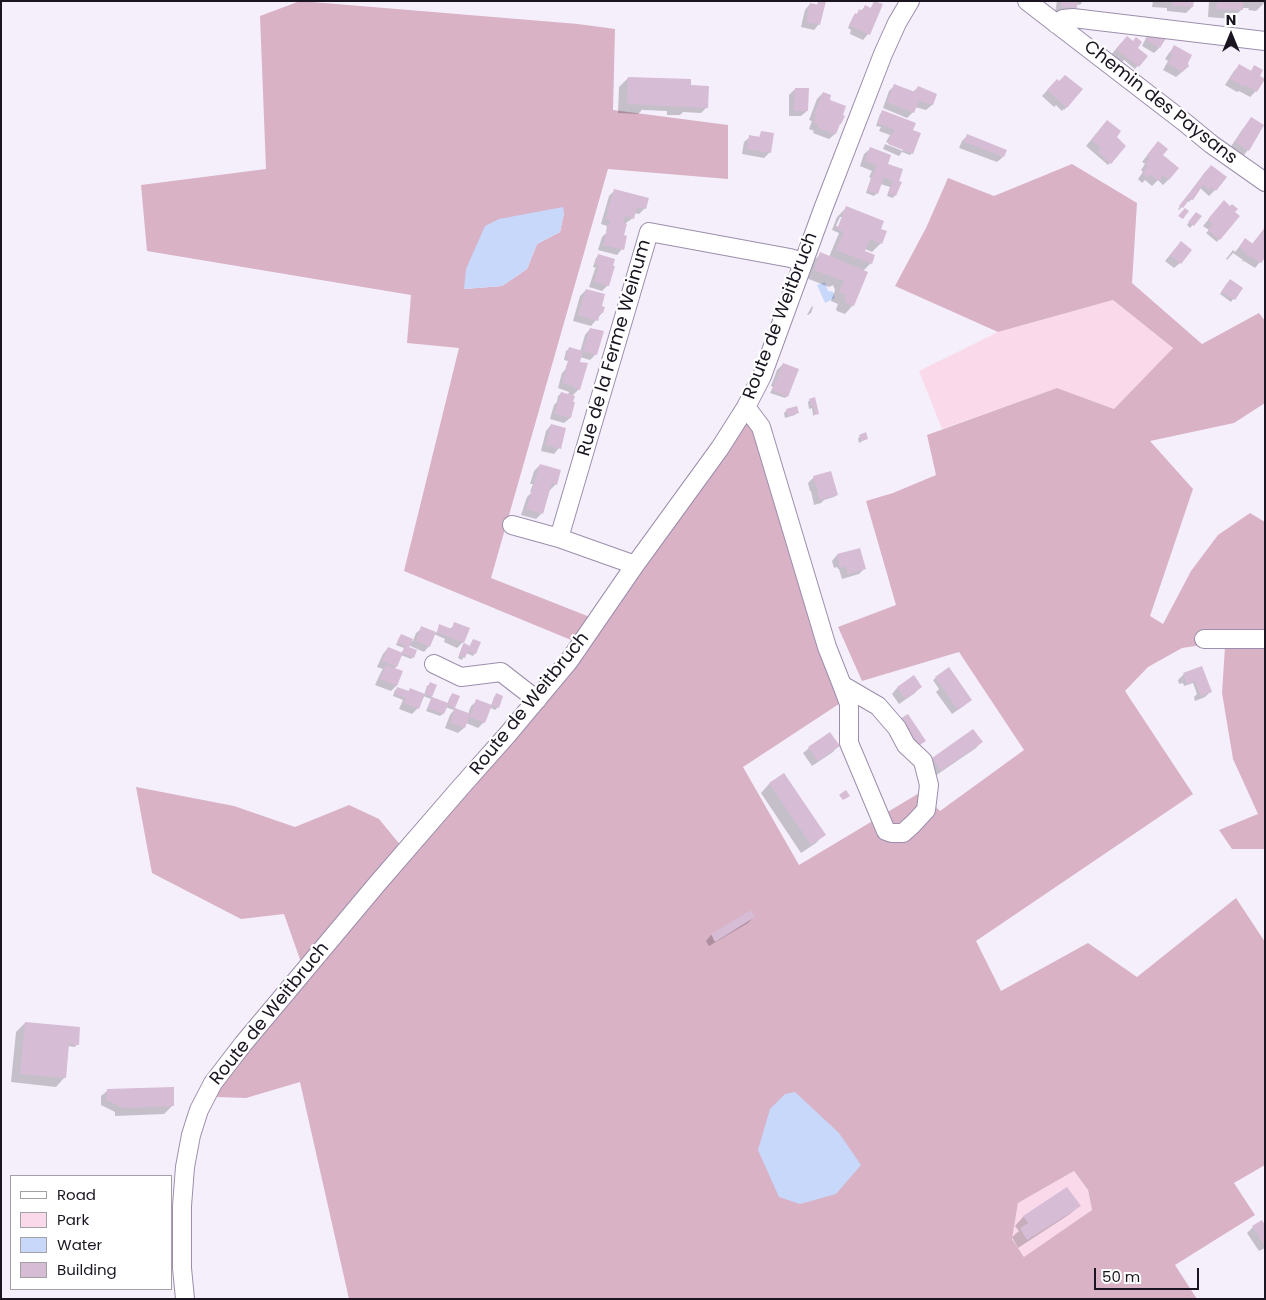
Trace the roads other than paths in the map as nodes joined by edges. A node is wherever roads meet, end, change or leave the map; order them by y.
1 (910, 1) edge
2 (1027, 1) edge
3 (1056, 24) junction
4 (1265, 41) edge
5 (1265, 182) edge
6 (803, 262) junction
7 (746, 407) junction
8 (512, 526) dead end
9 (559, 538) junction
10 (635, 565) junction
11 (1204, 639) dead end
12 (1265, 639) edge
13 (434, 664) dead end
14 (842, 685) junction
15 (537, 700) junction
16 (185, 1299) edge

1 - 6 street, Route de Weitbruch
2 - 3 street, Chemin des Paysans
3 - 4 street, Chemin des Paysans
3 - 5 street, Chemin des Paysans
6 - 7 street, Route de Weitbruch
6 - 9 street, Rue de la Ferme Weinum
7 - 10 street, Route de Weitbruch
7 - 14 street
8 - 9 street
9 - 10 street
10 - 15 street, Route de Weitbruch
11 - 12 street
13 - 15 street
14 - 14 street
15 - 16 street, Route de Weitbruch

